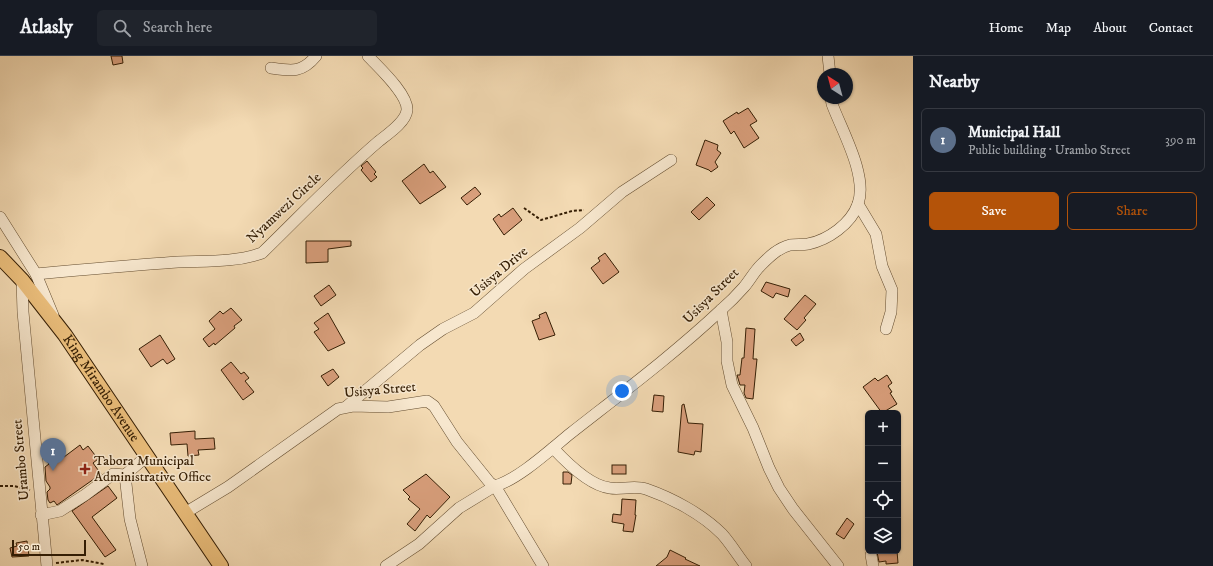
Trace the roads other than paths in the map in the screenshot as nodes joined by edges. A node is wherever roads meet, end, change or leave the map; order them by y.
1 (316, 56) edge
2 (368, 56) edge
3 (828, 56) edge
4 (272, 68) dead end
5 (829, 68) edge
6 (832, 104) edge
7 (670, 160) dead end
8 (858, 204) junction
9 (0, 217) edge
10 (0, 258) edge
11 (36, 274) junction
12 (22, 280) junction
13 (722, 310) junction
14 (56, 323) junction
15 (886, 329) dead end
16 (347, 406) junction
17 (553, 448) junction
18 (147, 456) junction
19 (125, 475) junction
20 (495, 486) junction
21 (185, 513) junction
22 (41, 515) junction
23 (47, 564) edge
24 (142, 566) edge
25 (222, 566) edge
26 (386, 566) edge
27 (543, 566) edge
28 (746, 566) edge
29 (838, 566) edge

1 - 4 street
2 - 11 street, Nyamwezi Circle
3 - 5 street
6 - 8 street, Usisya Street
7 - 16 street, Usisya Drive
8 - 13 street, Usisya Street
8 - 15 street
9 - 11 street
10 - 12 main road, King Mirambo Avenue
11 - 14 street
12 - 14 main road, King Mirambo Avenue
12 - 22 street, Urambo Street
13 - 17 street, Usisya Street
13 - 29 street
14 - 18 main road, King Mirambo Avenue
16 - 20 street, Usisya Street
16 - 21 street, Usisya Street
17 - 20 street, Usisya Street
17 - 28 street
18 - 19 street
18 - 21 main road, King Mirambo Avenue
19 - 22 street
19 - 24 street
20 - 26 street
20 - 27 street, Usisya Street
21 - 25 main road, King Mirambo Avenue
22 - 23 street, Urambo Street

